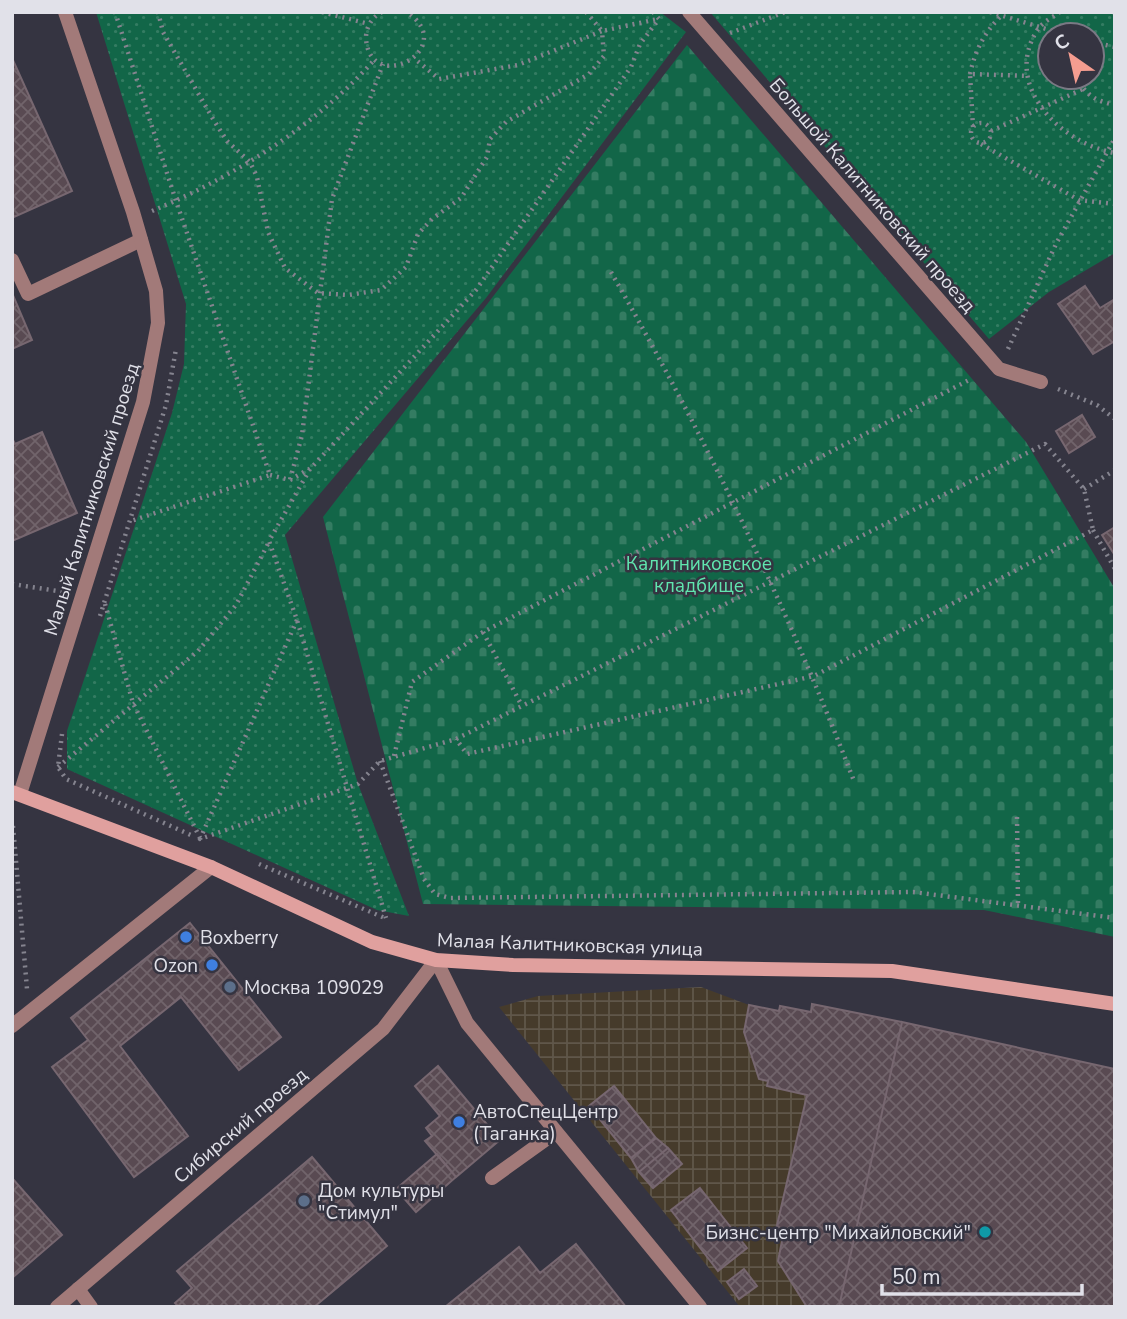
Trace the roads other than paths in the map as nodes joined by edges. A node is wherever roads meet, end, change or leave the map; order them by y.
1 (65, 12) edge
2 (689, 12) edge
3 (141, 240) junction
4 (12, 260) edge
5 (1041, 382) road end
6 (16, 793) edge
7 (211, 867) junction
8 (436, 960) junction
9 (1115, 1004) edge
10 (12, 1026) edge
11 (556, 1132) junction
12 (492, 1178) dead end
13 (78, 1289) junction
14 (57, 1307) edge
15 (91, 1307) edge
16 (700, 1307) edge

1 - 3 street, Малый Калитниковский проезд
2 - 5 street, Большой Калитниковский проезд
3 - 4 street
3 - 6 street, Малый Калитниковский проезд
6 - 7 street, Малая Калитниковская улица
7 - 8 street, Малая Калитниковская улица
7 - 10 street
8 - 9 street, Малая Калитниковская улица
8 - 11 street
8 - 13 street, Сибирский проезд
11 - 12 street
11 - 16 street
13 - 14 street, Сибирский проезд
13 - 15 street

